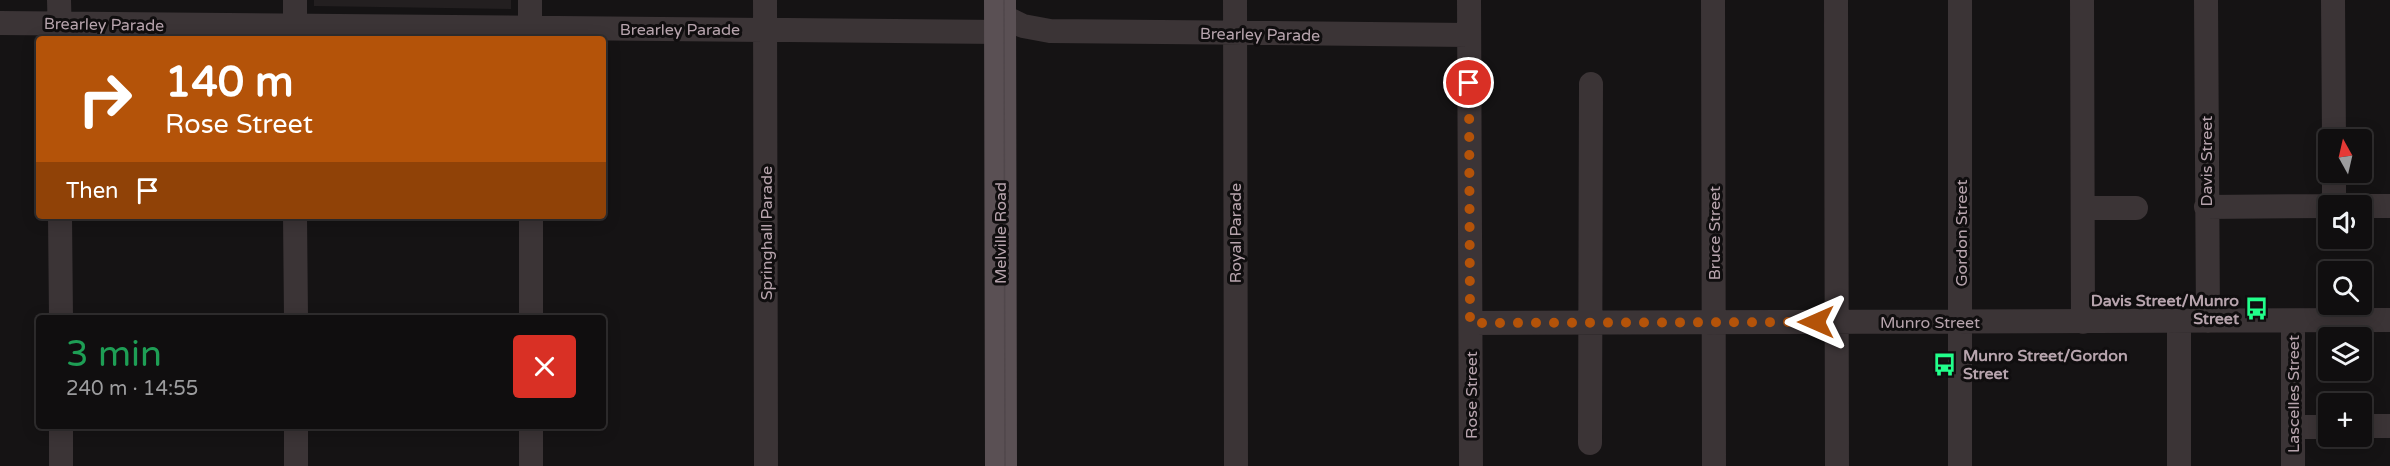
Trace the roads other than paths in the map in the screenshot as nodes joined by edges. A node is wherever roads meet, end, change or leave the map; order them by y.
1 (295, 0) edge
2 (530, 0) edge
3 (765, 0) edge
4 (1234, 0) edge
5 (1469, 0) edge
6 (1713, 0) edge
7 (1836, 0) edge
8 (1959, 0) edge
9 (2082, 0) edge
10 (2206, 0) edge
11 (2333, 0) edge
12 (60, 21) edge
13 (0, 23) edge
14 (1000, 24) edge
15 (765, 29) junction
16 (295, 32) edge
17 (530, 33) edge
18 (1235, 34) junction
19 (1469, 36) junction
20 (1591, 84) dead end
21 (2334, 129) edge
22 (2318, 206) edge
23 (2372, 206) edge
24 (2390, 206) edge
25 (2206, 207) junction
26 (2083, 208) junction
27 (2136, 208) dead end
28 (60, 219) edge
29 (295, 219) edge
30 (531, 219) edge
31 (61, 315) edge
32 (296, 315) edge
33 (531, 315) edge
34 (1960, 321) junction
35 (2179, 321) junction
36 (2208, 321) junction
37 (2293, 321) junction
38 (2390, 321) edge
39 (1837, 322) junction
40 (2083, 322) junction
41 (1470, 323) junction
42 (1591, 323) junction
43 (1714, 323) junction
44 (2372, 426) edge
45 (2390, 426) edge
46 (2293, 427) junction
47 (2318, 427) edge
48 (61, 429) edge
49 (296, 429) edge
50 (531, 429) edge
51 (1590, 443) dead end
52 (61, 466) edge
53 (296, 466) edge
54 (531, 466) edge
55 (766, 466) edge
56 (1001, 466) edge
57 (1236, 466) edge
58 (1471, 466) edge
59 (1714, 466) edge
60 (1837, 466) edge
61 (1960, 466) edge
62 (2180, 466) edge
63 (2293, 466) edge

1 - 16 street
2 - 17 street
3 - 15 street, Springhall Parade
4 - 18 street, Royal Parade
5 - 19 street, Rose Street
6 - 43 street, Bruce Street
7 - 39 street
8 - 34 street, Gordon Street
9 - 26 street
10 - 25 street, Davis Street
11 - 21 street
12 - 13 street, Brearley Parade
12 - 16 street, Brearley Parade
14 - 15 street, Brearley Parade
14 - 18 street, Brearley Parade
14 - 56 main road, Melville Road
15 - 17 street, Brearley Parade
15 - 55 street, Springhall Parade
16 - 17 street, Brearley Parade
18 - 19 street, Brearley Parade
18 - 57 street, Royal Parade
19 - 41 street, Rose Street
20 - 42 street
22 - 25 street
23 - 24 street
25 - 36 street, Davis Street
26 - 27 street
26 - 40 street
28 - 31 street
29 - 32 street
30 - 33 street
34 - 39 street, Munro Street
34 - 40 street, Munro Street
34 - 61 street, Gordon Street
35 - 36 street, Munro Street
35 - 40 street, Munro Street
35 - 62 street
36 - 37 street, Munro Street
37 - 38 street, Munro Street
37 - 46 street, Lascelles Street
39 - 43 street, Munro Street
39 - 60 street
41 - 42 street, Munro Street
41 - 58 street, Rose Street
42 - 43 street, Munro Street
42 - 51 street
43 - 59 street, Bruce Street
44 - 45 street
46 - 47 street
46 - 63 street, Lascelles Street
48 - 52 street
49 - 53 street
50 - 54 street

